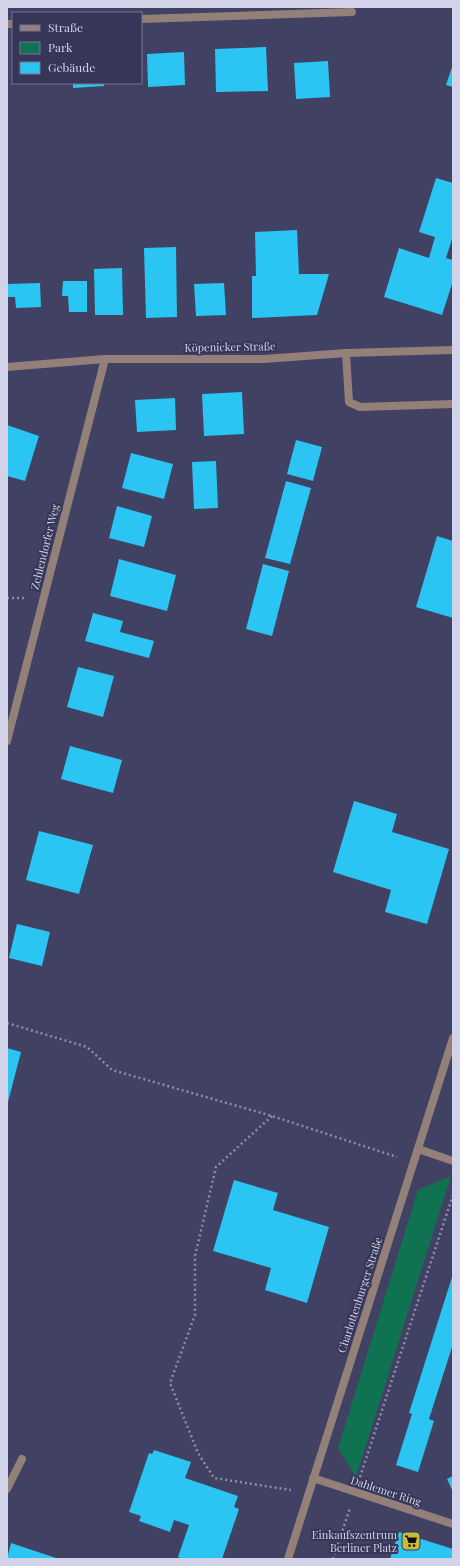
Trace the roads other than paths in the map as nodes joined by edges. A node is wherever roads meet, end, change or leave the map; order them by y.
1 (352, 12) dead end
2 (142, 20) edge
3 (453, 350) edge
4 (346, 353) junction
5 (105, 359) junction
6 (7, 367) edge
7 (453, 404) edge
8 (7, 741) edge
9 (453, 1038) edge
10 (418, 1149) junction
11 (453, 1161) edge
12 (22, 1459) dead end
13 (313, 1478) junction
14 (7, 1488) edge
15 (453, 1524) edge
16 (288, 1559) edge

1 - 2 street
3 - 4 street, Köpenicker Straße
4 - 5 street, Köpenicker Straße
4 - 7 street
5 - 6 street, Köpenicker Straße
5 - 8 street, Zehlendorfer Weg
9 - 10 street, Charlottenburger Straße
10 - 11 street
10 - 13 street, Charlottenburger Straße
12 - 14 street
13 - 15 street, Dahlemer Ring
13 - 16 street, Charlottenburger Straße

